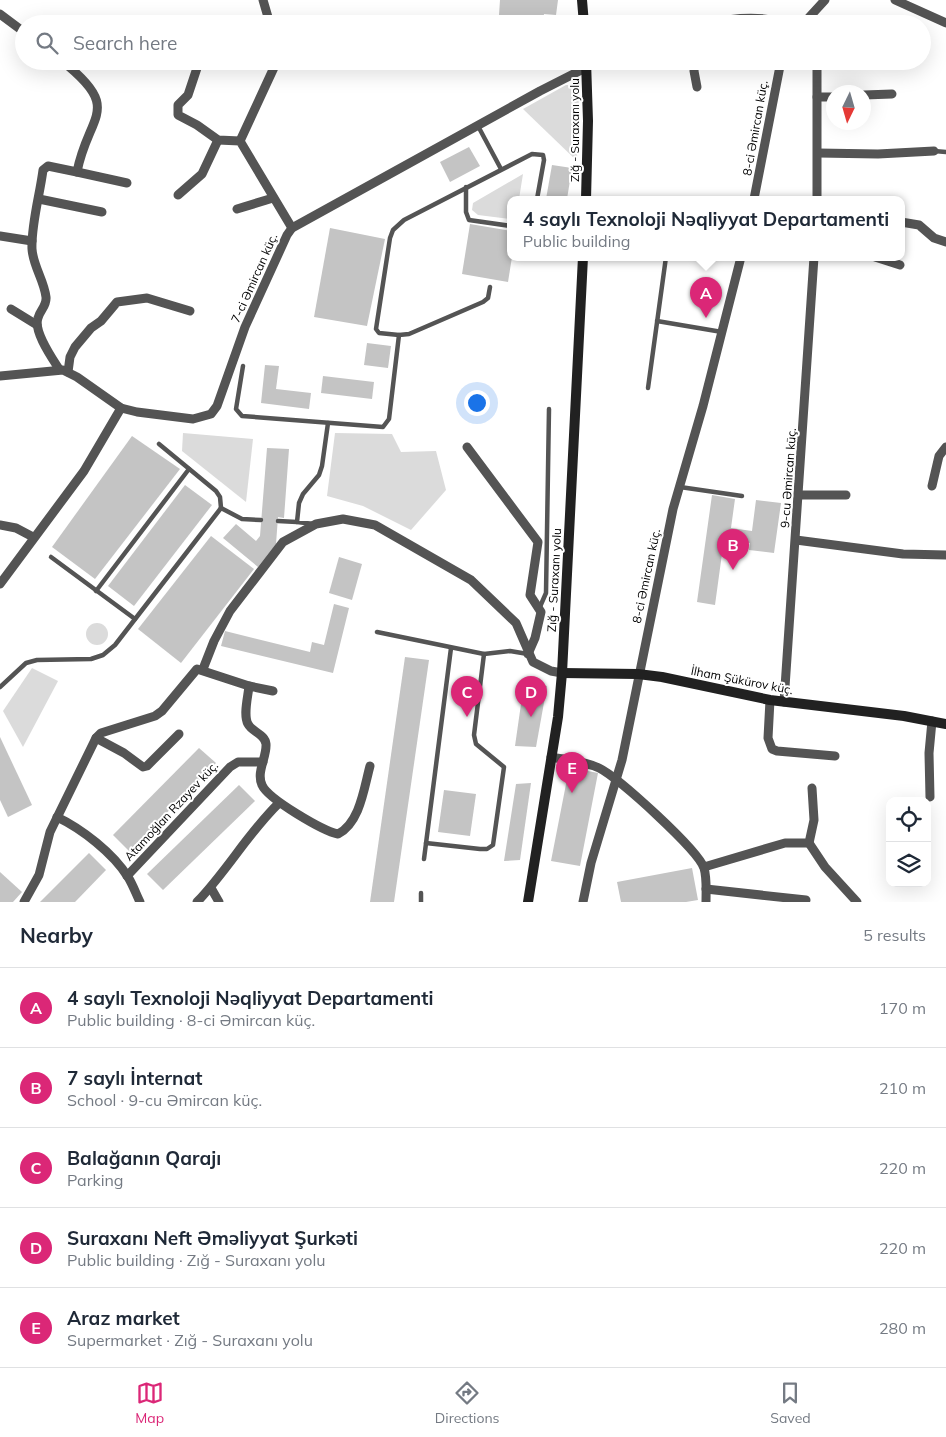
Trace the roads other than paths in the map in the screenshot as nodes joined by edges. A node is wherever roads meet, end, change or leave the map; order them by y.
1 (263, 0) edge
2 (582, 0) edge
3 (895, 0) edge
4 (822, 1) edge
5 (0, 14) edge
6 (267, 15) edge
7 (583, 15) edge
8 (811, 15) edge
9 (927, 15) edge
10 (931, 17) edge
11 (946, 24) edge
12 (15, 25) edge
13 (74, 70) edge
14 (196, 70) edge
15 (274, 70) edge
16 (575, 70) edge
17 (586, 70) edge
18 (694, 70) edge
19 (779, 70) edge
20 (817, 70) edge
21 (698, 86) dead end
22 (892, 94) dead end
23 (871, 96) edge
24 (817, 97) junction
25 (826, 97) edge
26 (477, 125) junction
27 (218, 140) junction
28 (240, 141) junction
29 (934, 151) joint
30 (946, 152) edge
31 (818, 153) junction
32 (501, 169) junction
33 (77, 172) junction
34 (126, 183) dead end
35 (466, 187) junction
36 (178, 196) dead end
37 (537, 196) edge
38 (586, 196) edge
39 (755, 196) edge
40 (817, 196) edge
41 (273, 198) junction
42 (39, 200) junction
43 (237, 209) dead end
44 (102, 212) dead end
45 (905, 223) edge
46 (507, 225) edge
47 (292, 228) junction
48 (0, 236) edge
49 (32, 241) junction
50 (946, 242) edge
51 (583, 261) edge
52 (665, 261) edge
53 (740, 261) edge
54 (814, 261) edge
55 (888, 261) edge
56 (900, 265) dead end
57 (490, 287) dead end
58 (11, 309) dead end
59 (190, 311) dead end
60 (657, 321) junction
61 (37, 325) junction
62 (722, 332) junction
63 (399, 335) junction
64 (243, 366) dead end
65 (63, 371) junction
66 (0, 376) edge
67 (648, 388) dead end
68 (121, 408) junction
69 (548, 409) dead end
70 (328, 423) junction
71 (159, 444) dead end
72 (467, 447) dead end
73 (946, 447) edge
74 (189, 469) junction
75 (932, 486) dead end
76 (680, 487) junction
77 (798, 495) junction
78 (846, 495) dead end
79 (742, 496) dead end
80 (221, 508) junction
81 (261, 520) dead end
82 (278, 521) dead end
83 (297, 522) junction
84 (0, 524) edge
85 (316, 524) junction
86 (33, 537) junction
87 (796, 540) junction
88 (946, 556) edge
89 (51, 557) dead end
90 (0, 584) edge
91 (96, 591) junction
92 (540, 609) junction
93 (134, 620) junction
94 (377, 632) dead end
95 (451, 648) junction
96 (484, 654) junction
97 (528, 654) junction
98 (203, 669) junction
99 (562, 673) junction
100 (638, 674) junction
101 (249, 686) junction
102 (0, 687) edge
103 (272, 691) dead end
104 (770, 700) junction
105 (784, 702) junction
106 (932, 721) junction
107 (946, 724) edge
108 (180, 734) dead end
109 (96, 738) junction
110 (835, 756) dead end
111 (551, 757) junction
112 (263, 762) junction
113 (370, 766) dead end
114 (615, 779) junction
115 (812, 788) dead end
116 (930, 797) dead end
117 (279, 803) junction
118 (57, 817) junction
119 (426, 843) junction
120 (809, 843) junction
121 (424, 859) dead end
122 (704, 867) junction
123 (127, 876) junction
124 (211, 888) junction
125 (706, 889) junction
126 (421, 893) dead end
127 (806, 900) dead end
128 (24, 902) edge
129 (140, 902) edge
130 (197, 902) edge
131 (219, 902) edge
132 (421, 902) edge
133 (528, 902) edge
134 (583, 902) edge
135 (706, 902) edge
136 (857, 902) edge

1 - 6 street
2 - 7 main road
3 - 9 street
4 - 8 street
5 - 12 street
10 - 11 street
13 - 33 street
14 - 27 street
15 - 28 street
16 - 26 street, 7-ci Əmircan küç.
17 - 38 main road, Zığ - Suraxanı yolu
18 - 21 street
19 - 39 street, 8-ci Əmircan küç.
20 - 24 street
22 - 23 street
24 - 25 street
24 - 31 street
26 - 32 lane
26 - 47 street, 7-ci Əmircan küç.
27 - 28 street
27 - 36 street
28 - 41 street
29 - 30 lane
29 - 31 street
31 - 40 street
32 - 35 lane
32 - 37 lane
33 - 34 street
33 - 42 street
35 - 46 lane
35 - 63 lane
41 - 43 street
41 - 47 street
42 - 44 street
42 - 49 street
45 - 50 street
47 - 68 street, 7-ci Əmircan küç.
48 - 49 street
49 - 61 street
51 - 99 main road, Zığ - Suraxanı yolu
52 - 60 lane
53 - 62 street, 8-ci Əmircan küç.
54 - 77 street, 9-cu Əmircan küç.
55 - 56 street
57 - 63 lane
58 - 61 street
59 - 65 street
60 - 62 lane
60 - 67 lane
61 - 65 street
62 - 76 street, 8-ci Əmircan küç.
63 - 70 lane
64 - 70 lane
65 - 66 street
65 - 68 street, 7-ci Əmircan küç.
68 - 86 street
69 - 92 lane
70 - 83 lane
71 - 74 lane
72 - 92 street
73 - 75 street
74 - 80 lane
74 - 91 lane
76 - 79 lane
76 - 100 street, 8-ci Əmircan küç.
77 - 78 street
77 - 87 street, 9-cu Əmircan küç.
80 - 81 lane
80 - 93 lane
82 - 83 lane
83 - 85 lane
84 - 86 street
85 - 97 street
85 - 98 street
86 - 90 street
87 - 88 street
87 - 105 street, 9-cu Əmircan küç.
89 - 91 lane
91 - 93 lane
92 - 97 street
93 - 102 lane
94 - 95 lane
95 - 96 lane
95 - 119 lane
96 - 97 lane
96 - 119 lane
97 - 99 street
98 - 101 street
98 - 109 street
99 - 100 main road, İlham Şükürov küç.
99 - 111 main road, Zığ - Suraxanı yolu
100 - 104 main road, İlham Şükürov küç.
100 - 114 street, 8-ci Əmircan küç.
101 - 103 street
101 - 112 street
104 - 105 main road, İlham Şükürov küç.
104 - 110 street
105 - 106 main road, İlham Şükürov küç.
106 - 107 main road, İlham Şükürov küç.
106 - 116 street
108 - 109 street
109 - 118 street
111 - 114 street
111 - 133 main road, Zığ - Suraxanı yolu
112 - 117 street
112 - 123 street, Atamoğlan Rzayev küç.
113 - 117 street
114 - 122 street
114 - 134 street, 8-ci Əmircan küç.
115 - 120 street
117 - 124 street
118 - 123 street, Atamoğlan Rzayev küç.
118 - 128 street
119 - 121 lane
120 - 122 street
120 - 136 street
122 - 125 street
123 - 129 street, Atamoğlan Rzayev küç.
124 - 130 street
124 - 131 street
125 - 127 street
125 - 135 street
126 - 132 lane

